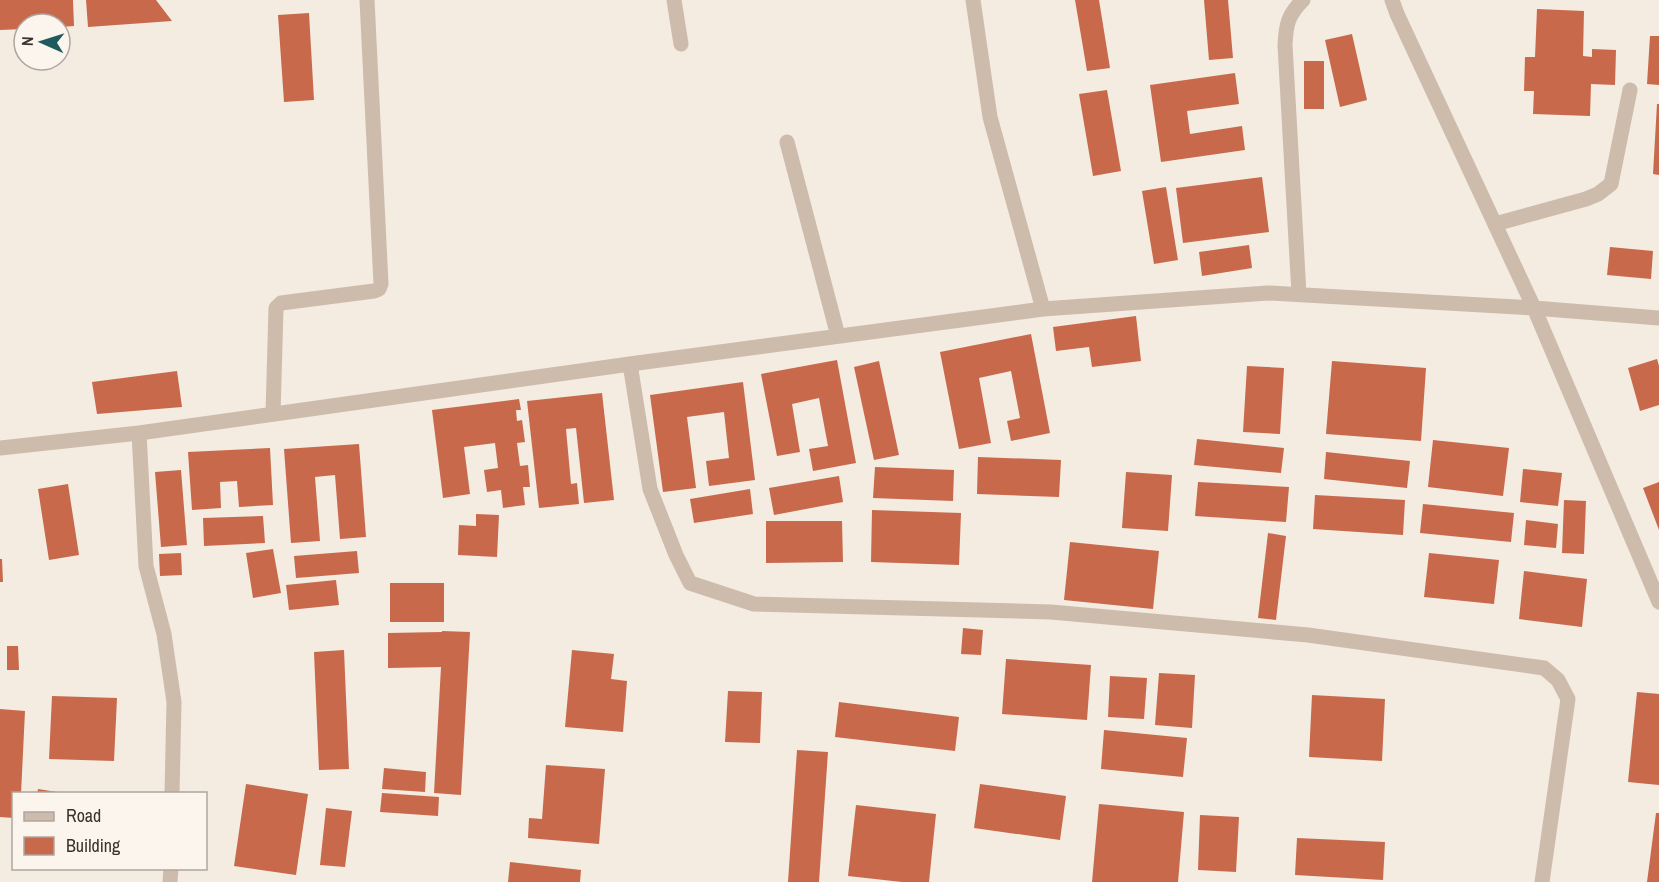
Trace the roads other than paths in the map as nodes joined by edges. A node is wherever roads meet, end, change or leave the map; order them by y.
1 (367, 0) edge
2 (674, 0) edge
3 (972, 0) edge
4 (1303, 0) edge
5 (1392, 0) edge
6 (681, 44) dead end
7 (1630, 90) dead end
8 (787, 142) dead end
9 (1495, 224) junction
10 (1299, 294) junction
11 (1534, 308) junction
12 (1043, 309) junction
13 (1659, 318) edge
14 (838, 336) junction
15 (630, 364) junction
16 (273, 414) junction
17 (139, 434) junction
18 (0, 448) edge
19 (1659, 602) edge
20 (172, 792) edge
21 (1542, 882) edge

1 - 16 street
2 - 6 street
3 - 12 street
4 - 10 street
5 - 9 street
7 - 9 street
8 - 14 street
9 - 11 street
10 - 11 street
10 - 12 street
11 - 13 street
11 - 19 street
12 - 14 street
14 - 15 street
15 - 16 street
15 - 21 street
16 - 17 street
17 - 18 street
17 - 20 street

